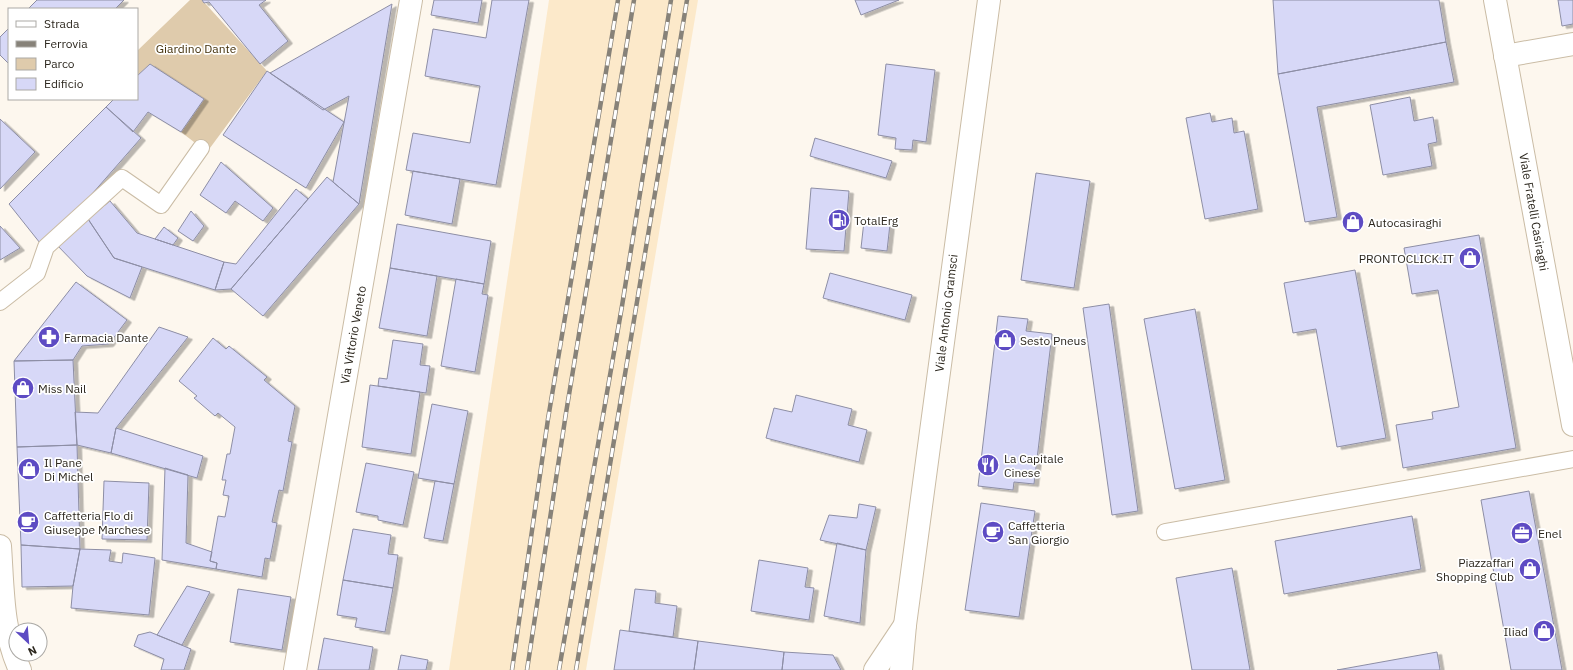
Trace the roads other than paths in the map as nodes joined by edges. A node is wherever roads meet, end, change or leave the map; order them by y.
1 (411, 0) edge
2 (990, 0) edge
3 (1495, 0) edge
4 (1573, 44) edge
5 (1505, 56) junction
6 (201, 148) dead end
7 (0, 302) edge
8 (1573, 424) edge
9 (1573, 459) edge
10 (1166, 532) dead end
11 (0, 546) edge
12 (905, 625) junction
13 (20, 670) edge
14 (295, 670) edge
15 (875, 670) edge
16 (890, 670) edge
17 (901, 670) edge

1 - 14 street, Via Vittorio Veneto
2 - 12 street, Viale Antonio Gramsci
3 - 5 street, Viale Fratelli Casiraghi
4 - 5 street
5 - 8 street, Viale Fratelli Casiraghi
6 - 7 lane
9 - 10 lane
11 - 13 street
12 - 15 street
12 - 16 street, Viale Antonio Gramsci
12 - 17 street, Viale Antonio Gramsci

